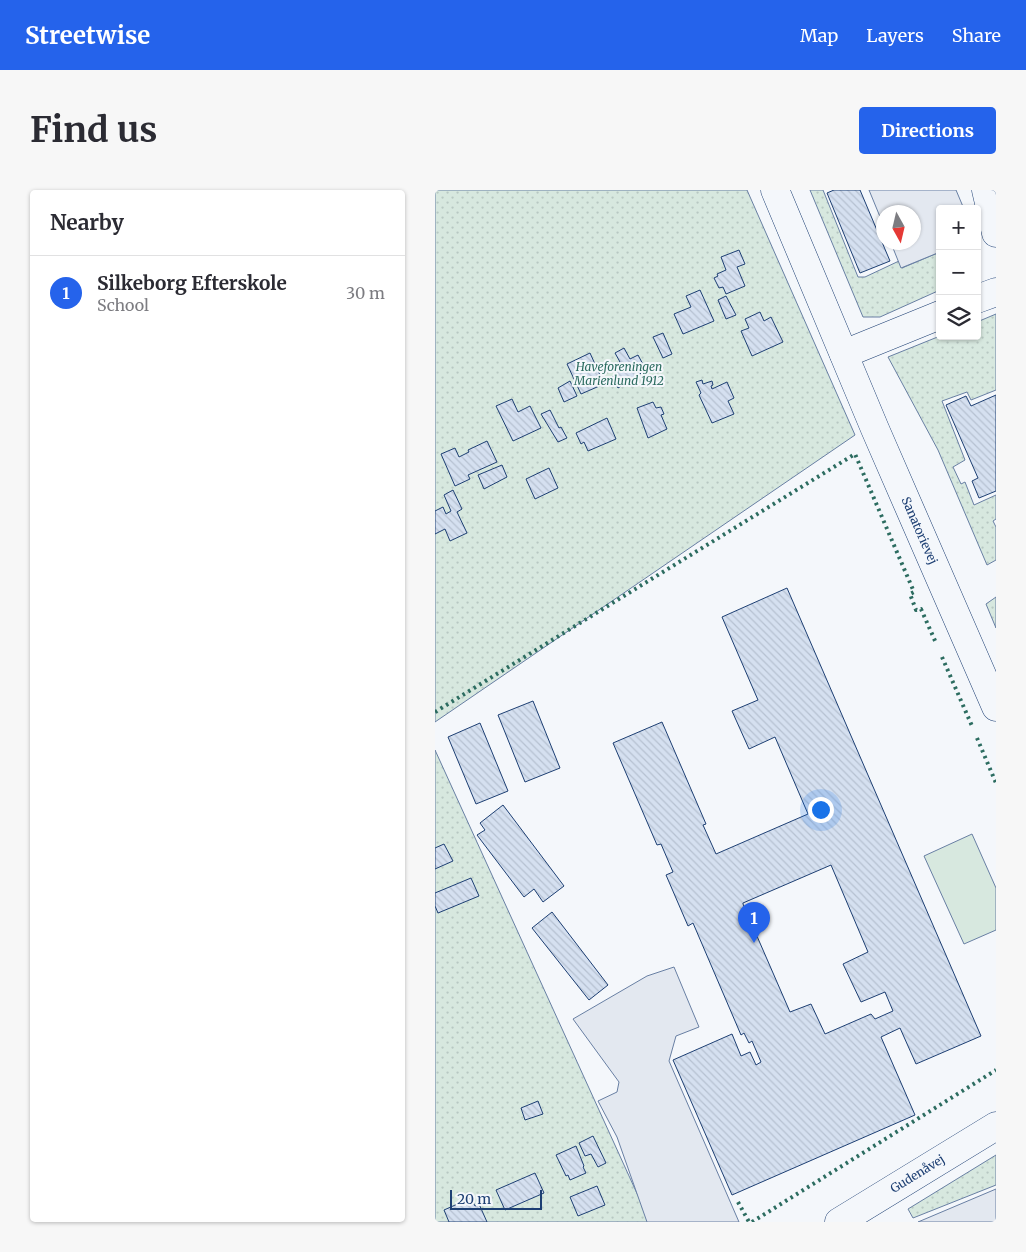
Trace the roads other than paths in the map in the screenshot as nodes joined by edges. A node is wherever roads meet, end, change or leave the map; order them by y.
1 (775, 190) edge
2 (986, 190) edge
3 (996, 233) edge
4 (996, 292) edge
5 (981, 298) edge
6 (936, 317) edge
7 (844, 354) junction
8 (996, 707) edge
9 (996, 1126) edge
10 (839, 1222) edge

1 - 7 street, Sanatorievej
2 - 3 street
4 - 5 street
6 - 7 street
7 - 8 street, Sanatorievej
9 - 10 street, Gudenåvej

